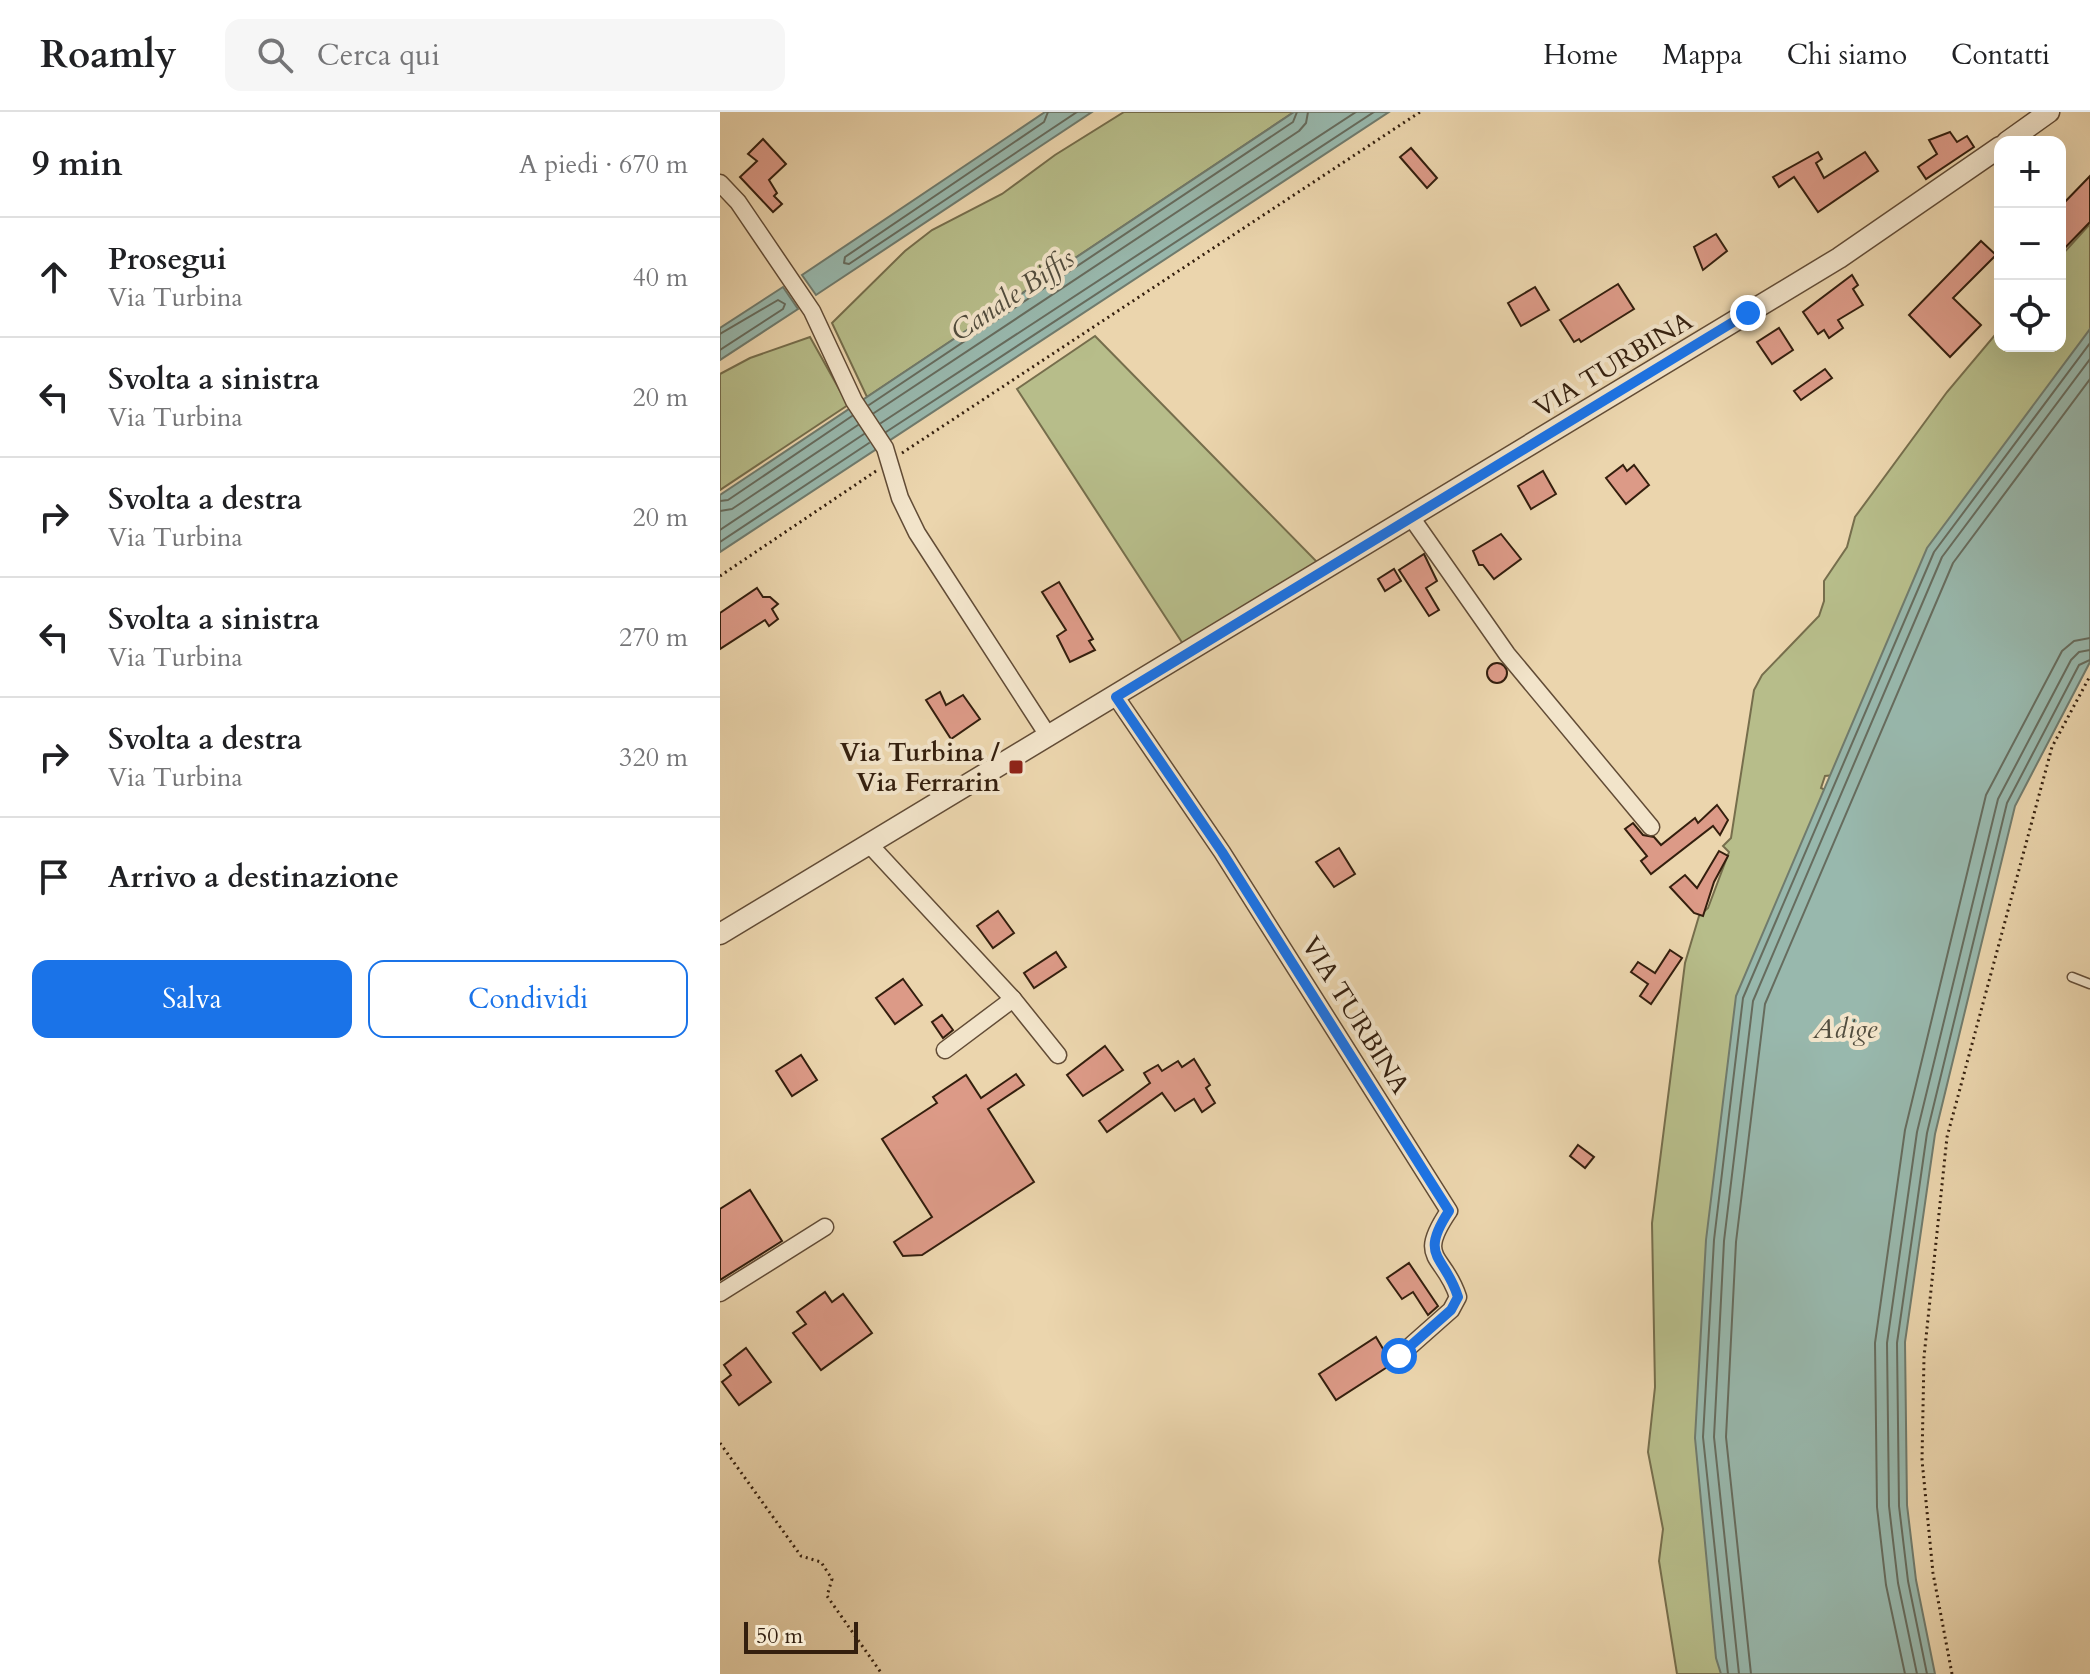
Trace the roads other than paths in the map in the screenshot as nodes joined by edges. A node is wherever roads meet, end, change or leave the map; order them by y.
1 (2049, 112) edge
2 (2015, 136) edge
3 (1994, 151) edge
4 (720, 183) edge
5 (1411, 517) junction
6 (1116, 697) junction
7 (1049, 737) junction
8 (1651, 827) dead end
9 (869, 844) junction
10 (720, 934) edge
11 (2072, 977) dead end
12 (2090, 984) edge
13 (1013, 999) junction
14 (945, 1050) dead end
15 (1058, 1055) dead end
16 (825, 1227) dead end
17 (720, 1293) edge
18 (1399, 1356) dead end

1 - 2 street
3 - 5 street, VIA TURBINA
4 - 7 street
5 - 6 street, VIA TURBINA
5 - 8 street
6 - 7 street, VIA TURBINA
6 - 18 street, VIA TURBINA
7 - 9 street, VIA TURBINA
9 - 10 street, VIA TURBINA
9 - 13 street
11 - 12 lane
13 - 14 street
13 - 15 street
16 - 17 street

